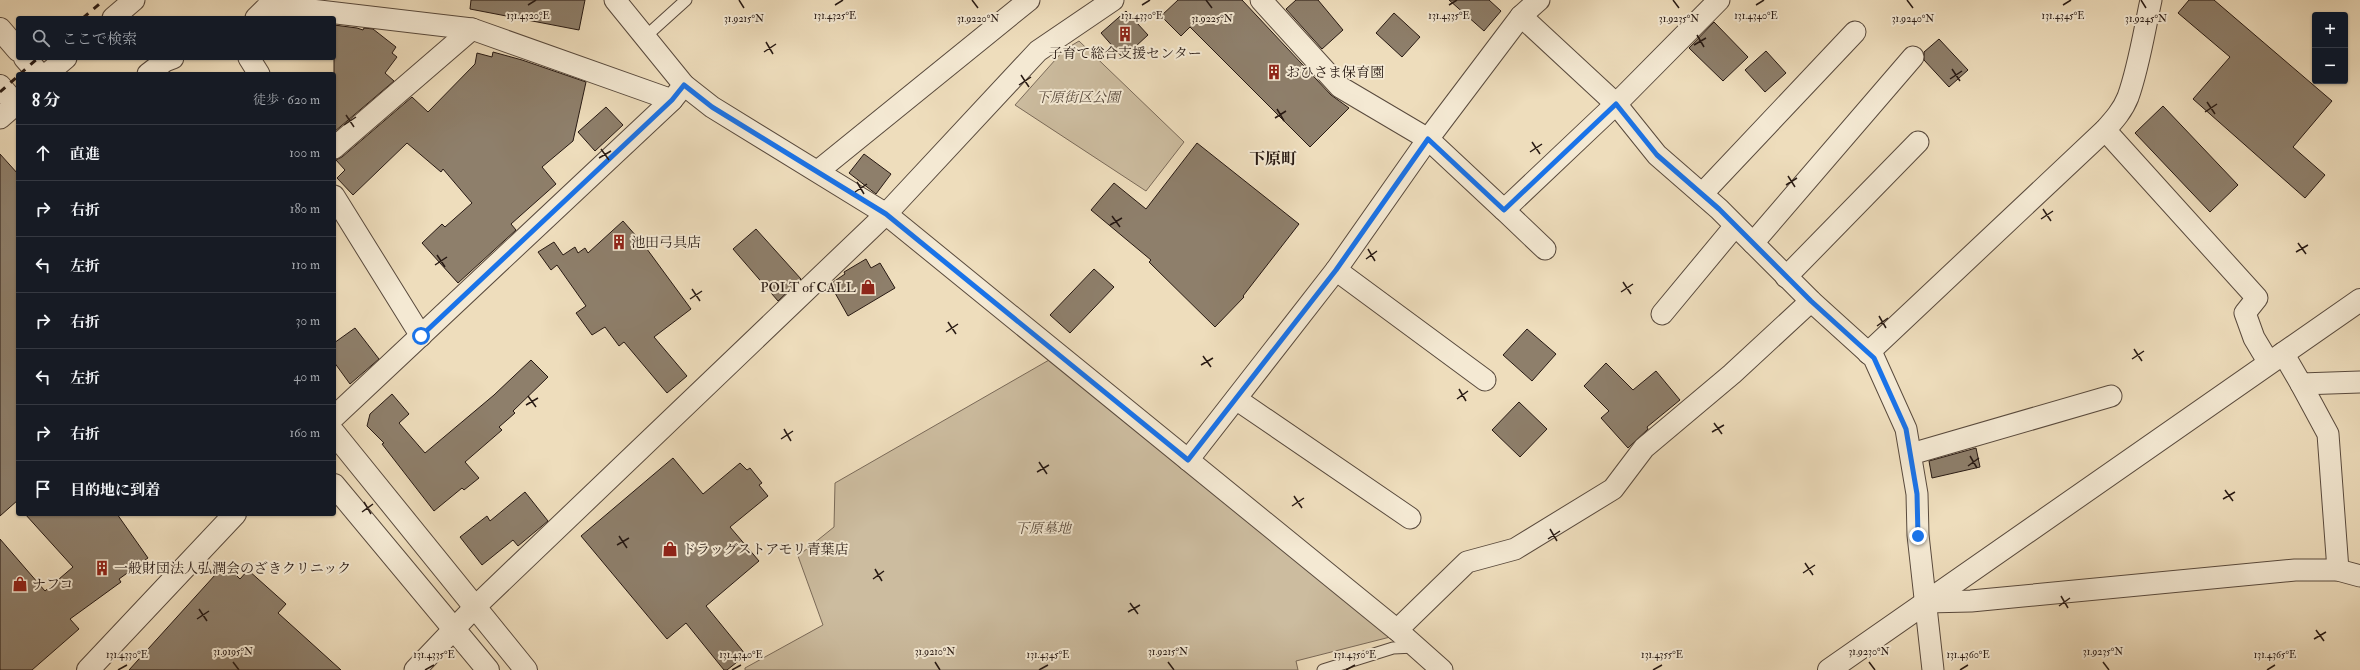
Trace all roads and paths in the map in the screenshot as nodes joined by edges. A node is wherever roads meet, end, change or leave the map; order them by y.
1 (134, 0) edge
2 (615, 0) edge
3 (686, 0) edge
4 (1029, 0) edge
5 (1113, 0) edge
6 (1261, 0) edge
7 (1538, 0) edge
8 (1719, 0) edge
9 (2151, 0) edge
10 (265, 8) edge
11 (115, 16) edge
12 (1521, 16) junction
13 (0, 29) edge
14 (472, 29) junction
15 (1855, 32) dead end
16 (645, 37) junction
17 (16, 48) edge
18 (1913, 57) dead end
19 (27, 60) edge
20 (64, 60) edge
21 (168, 60) edge
22 (250, 60) edge
23 (37, 72) edge
24 (49, 72) edge
25 (151, 72) edge
26 (258, 72) edge
27 (0, 86) edge
28 (678, 93) junction
29 (1616, 104) junction
30 (11, 109) edge
31 (2105, 130) junction
32 (1428, 139) junction
33 (1918, 142) dead end
34 (336, 146) edge
35 (818, 171) junction
36 (1702, 194) junction
37 (336, 199) edge
38 (1504, 210) junction
39 (886, 214) junction
40 (1735, 226) junction
41 (1753, 243) junction
42 (1545, 249) dead end
43 (1336, 270) junction
44 (1786, 277) junction
45 (2360, 300) edge
46 (1811, 301) junction
47 (1662, 314) dead end
48 (421, 336) junction
49 (1868, 353) junction
50 (2276, 358) junction
51 (1485, 380) dead end
52 (2360, 382) edge
53 (2301, 384) junction
54 (2111, 396) dead end
55 (1236, 399) junction
56 (336, 415) edge
57 (336, 435) edge
58 (1910, 454) junction
59 (1188, 460) junction
60 (336, 487) edge
61 (233, 516) edge
62 (1410, 518) dead end
63 (2338, 570) junction
64 (2360, 576) edge
65 (1926, 602) junction
66 (475, 607) junction
67 (454, 629) junction
68 (1396, 630) junction
69 (1417, 648) junction
70 (88, 670) edge
71 (416, 670) edge
72 (488, 670) edge
73 (526, 670) edge
74 (1323, 670) edge
75 (1442, 670) edge
76 (1829, 670) edge
77 (1933, 670) edge

1 - 11 street
2 - 16 street
3 - 16 lane
4 - 35 street
5 - 39 street
6 - 32 street
7 - 12 street
8 - 29 street
9 - 31 street
10 - 14 street
12 - 29 street
12 - 32 street
13 - 17 street
14 - 28 street
14 - 34 street
15 - 36 street
16 - 28 street
18 - 41 street
19 - 23 street
20 - 24 street
21 - 25 street
22 - 26 street
27 - 30 street
28 - 35 street
28 - 48 street
29 - 36 street
29 - 38 street
31 - 49 street
31 - 50 street
32 - 38 street
32 - 43 street
33 - 44 street
35 - 39 street
36 - 40 street
37 - 48 street
38 - 42 street
39 - 59 street
39 - 66 street
40 - 41 street
40 - 47 street
41 - 44 street
43 - 51 street
43 - 55 street
44 - 46 street
45 - 50 street
46 - 49 street
46 - 68 street
48 - 56 street
49 - 58 street
50 - 53 street
50 - 65 street
52 - 53 street
53 - 63 street
54 - 58 street
55 - 59 street
55 - 62 street
57 - 66 street
58 - 65 street
59 - 68 street
60 - 67 street
61 - 70 street
63 - 64 street
63 - 65 street
65 - 76 street
65 - 77 street
66 - 67 street
66 - 73 street
67 - 71 street
67 - 72 street
68 - 69 street
69 - 74 lane
69 - 75 street

